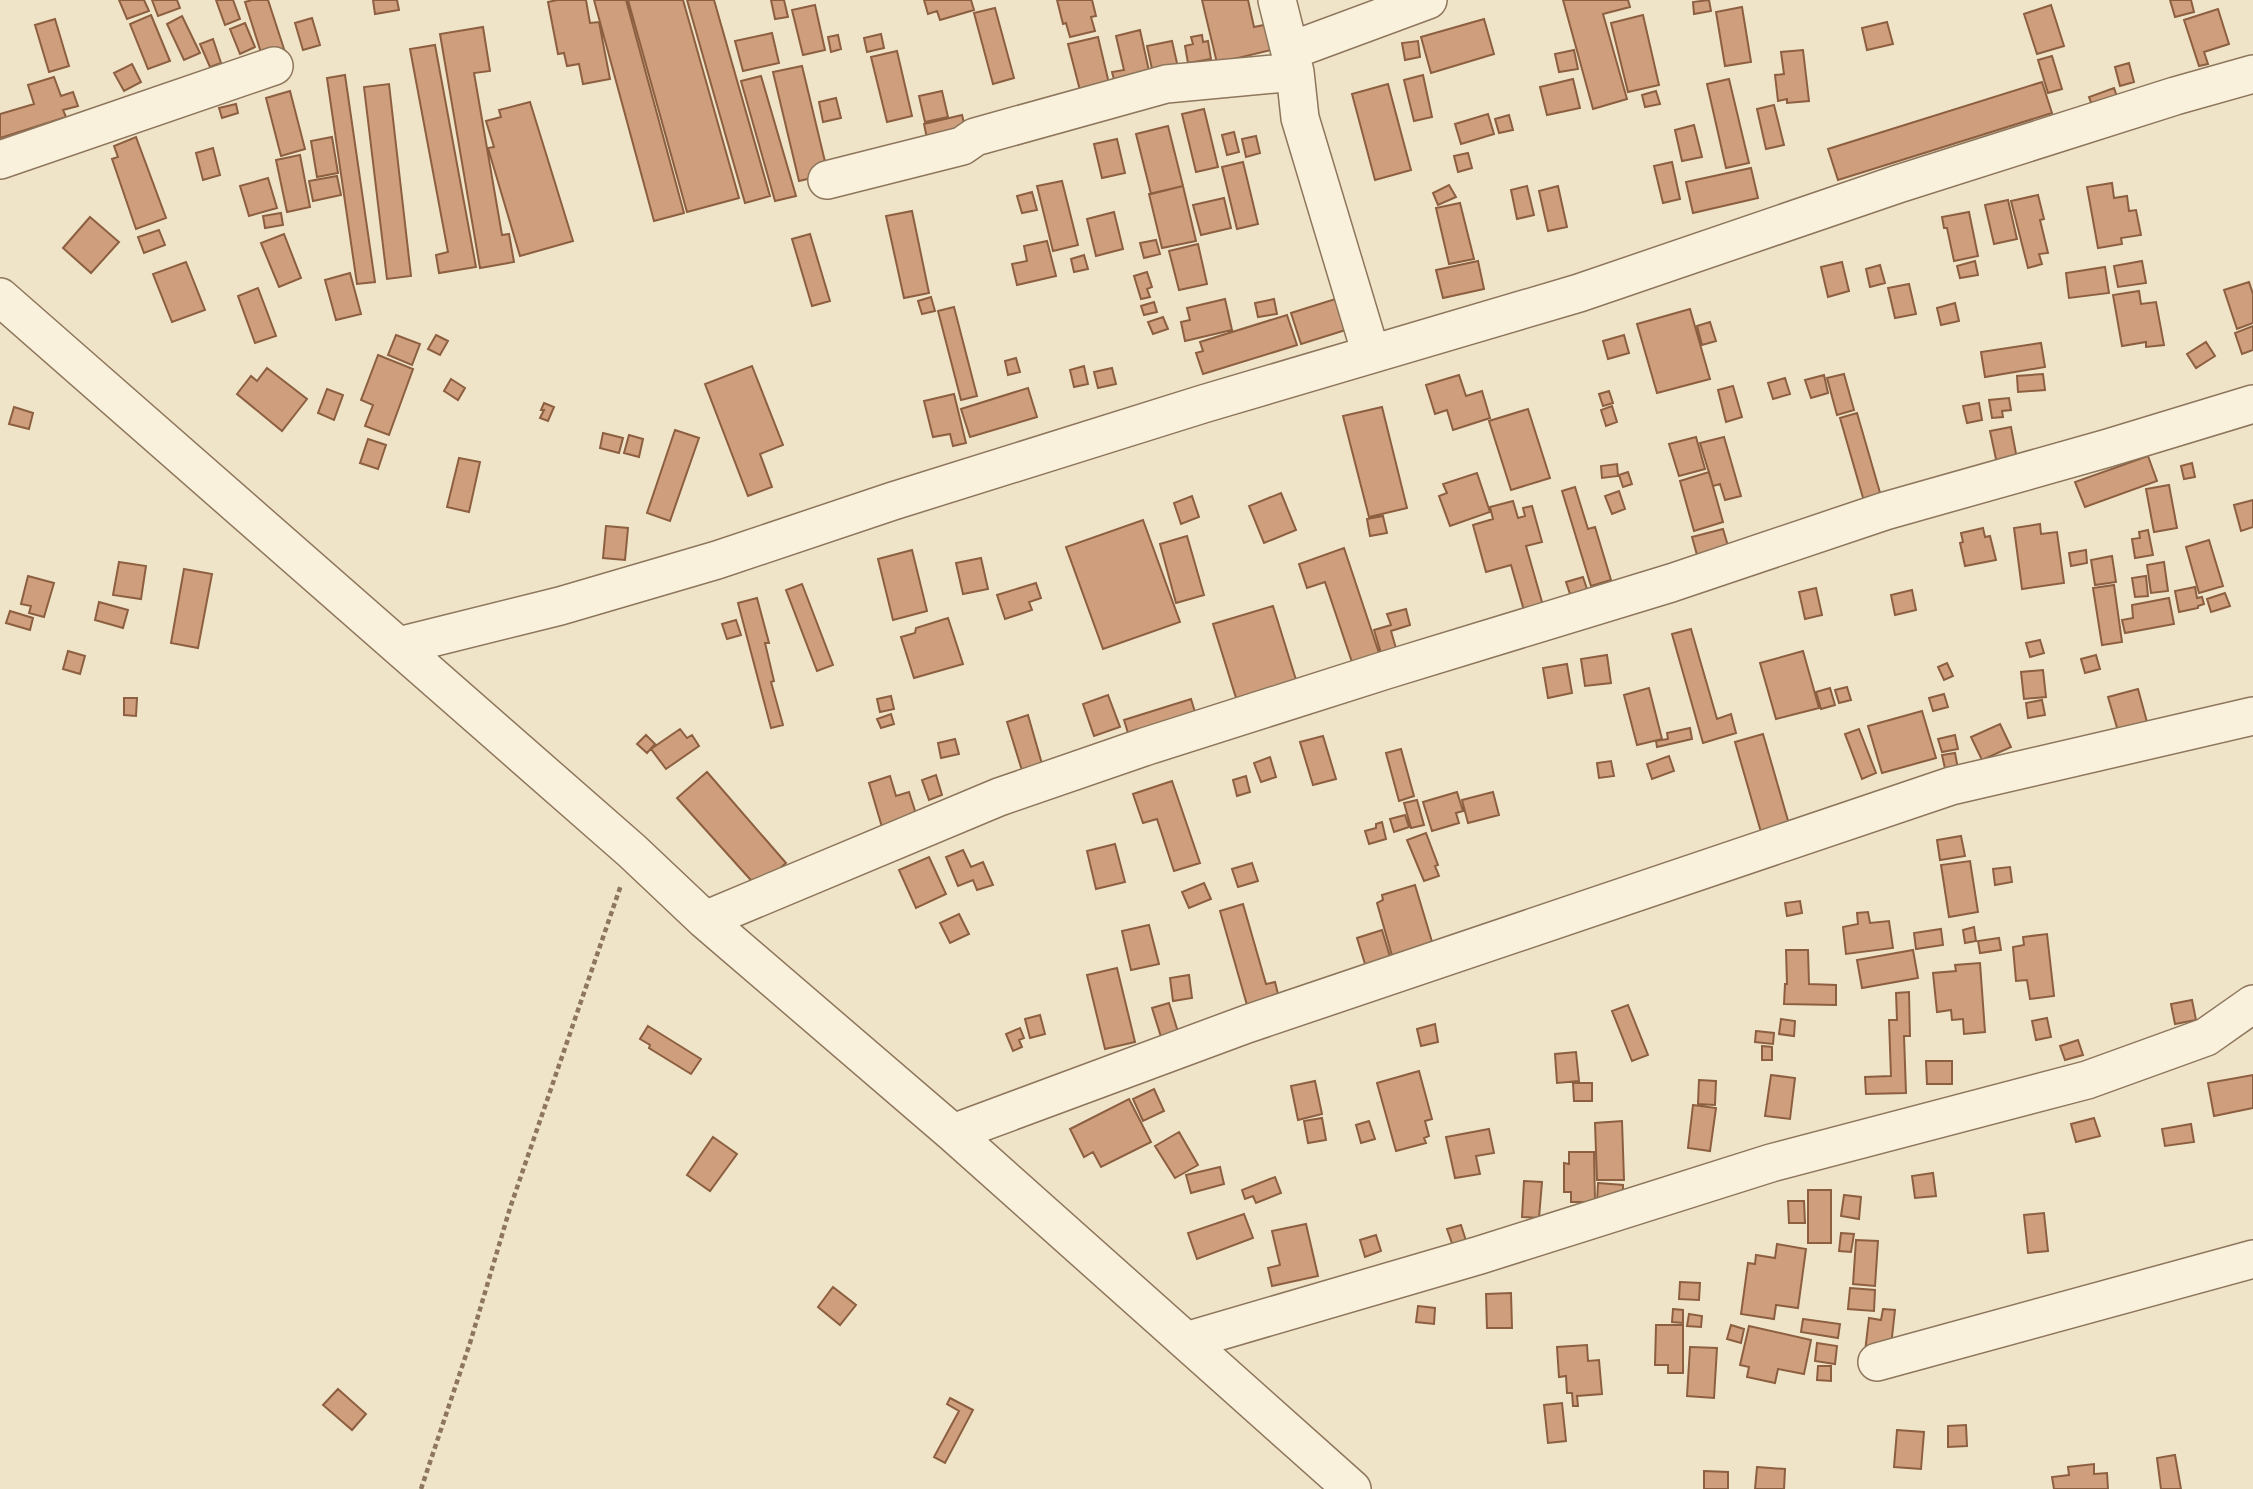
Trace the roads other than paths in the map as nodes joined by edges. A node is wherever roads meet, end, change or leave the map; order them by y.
1 (1277, 0) edge
2 (1427, 0) edge
3 (1292, 62) junction
4 (274, 66) dead end
5 (2253, 74) edge
6 (0, 160) edge
7 (827, 180) dead end
8 (0, 297) edge
9 (1371, 354) junction
10 (2253, 404) edge
11 (399, 646) junction
12 (2253, 716) edge
13 (705, 920) junction
14 (2253, 1004) edge
15 (953, 1133) junction
16 (2253, 1259) edge
17 (1186, 1341) junction
18 (1877, 1362) dead end
19 (1352, 1489) edge

1 - 3 street
2 - 3 street
3 - 7 street
3 - 9 street
4 - 6 street
5 - 9 street
8 - 11 street
9 - 11 street
10 - 13 street
11 - 13 street
12 - 15 street
13 - 15 street
14 - 17 street
15 - 17 street
16 - 18 street
17 - 19 street

